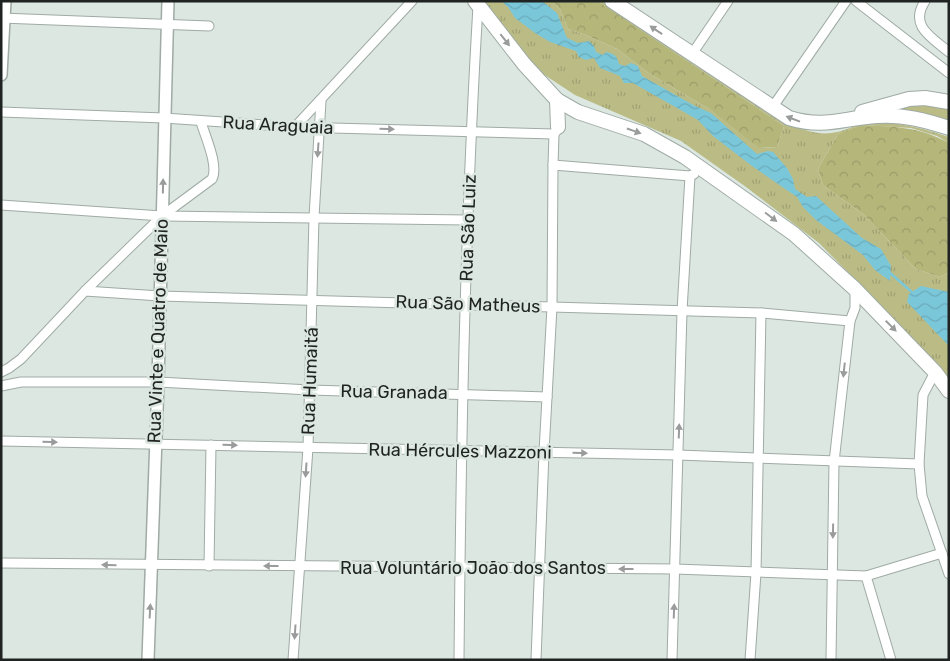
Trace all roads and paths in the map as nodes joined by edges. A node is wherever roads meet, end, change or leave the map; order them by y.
1 (5, 1) edge
2 (168, 1) edge
3 (412, 1) edge
4 (612, 1) edge
5 (728, 1) edge
6 (846, 1) edge
7 (856, 1) edge
8 (925, 1) edge
9 (477, 4) edge
10 (3, 19) edge
11 (167, 25) junction
12 (209, 26) dead end
13 (949, 52) edge
14 (692, 54) junction
15 (949, 73) edge
16 (1, 75) edge
17 (557, 100) junction
18 (321, 101) junction
19 (949, 102) edge
20 (772, 108) junction
21 (1, 112) edge
22 (578, 112) junction
23 (164, 118) junction
24 (840, 121) junction
25 (201, 122) junction
26 (295, 127) junction
27 (320, 128) junction
28 (949, 128) edge
29 (556, 130) junction
30 (471, 131) junction
31 (553, 165) junction
32 (704, 169) junction
33 (690, 176) junction
34 (1, 205) edge
35 (162, 216) junction
36 (314, 217) junction
37 (468, 220) junction
38 (855, 289) junction
39 (85, 291) junction
40 (160, 296) junction
41 (312, 300) junction
42 (466, 304) junction
43 (552, 307) junction
44 (682, 311) junction
45 (761, 313) junction
46 (850, 321) junction
47 (1, 372) edge
48 (935, 372) junction
49 (158, 382) junction
50 (1, 386) edge
51 (310, 390) junction
52 (949, 391) edge
53 (464, 394) junction
54 (547, 396) junction
55 (1, 441) edge
56 (155, 444) junction
57 (211, 445) junction
58 (308, 448) junction
59 (461, 451) junction
60 (544, 452) junction
61 (678, 455) junction
62 (758, 457) junction
63 (834, 462) junction
64 (919, 464) junction
65 (942, 553) junction
66 (1, 563) edge
67 (152, 565) junction
68 (208, 566) junction
69 (300, 566) junction
70 (460, 567) junction
71 (539, 568) junction
72 (675, 569) junction
73 (756, 573) junction
74 (832, 574) junction
75 (949, 574) edge
76 (866, 576) junction
77 (148, 660) edge
78 (293, 660) edge
79 (459, 660) edge
80 (536, 660) edge
81 (672, 660) edge
82 (750, 660) edge
83 (831, 660) edge
84 (891, 660) edge

1 - 10 street
2 - 11 street, Rua Vinte e Quatro de Maio
3 - 18 street
14 -> 4 main road
5 - 14 street
6 - 20 street
7 - 15 street
8 - 13 street
9 -> 17 main road
9 - 30 street, Rua São Luiz
10 - 11 street
10 - 16 street
11 - 12 street
11 - 23 street, Rua Vinte e Quatro de Maio
14 - 20 main road
17 - 22 main road
17 - 29 main road
18 - 26 street
18 - 27 street, Rua Humaitá
19 - 24 main road
24 -> 20 main road
21 - 23 street, Rua Araguaia
22 - 29 main road
22 -> 32 main road
23 - 25 street, Rua Araguaia
35 -> 23 street, Rua Vinte e Quatro de Maio
24 - 28 main road
25 - 26 street, Rua Araguaia
25 - 35 street
26 - 27 street, Rua Araguaia
27 -> 30 street, Rua Araguaia
27 -> 36 street, Rua Humaitá
29 - 30 street, Rua Araguaia
29 - 31 street
30 - 37 street, Rua São Luiz
31 - 33 street
31 - 43 street
32 - 33 street
32 -> 38 main road
33 - 44 street
34 - 35 street
35 - 36 street
35 - 39 street
35 - 40 street, Rua Vinte e Quatro de Maio
36 - 37 street
36 - 41 street, Rua Humaitá
37 - 42 street, Rua São Luiz
38 - 46 street
38 -> 48 main road
39 - 40 street, Rua São Matheus
39 - 47 street
40 - 41 street, Rua São Matheus
40 - 49 street, Rua Vinte e Quatro de Maio
41 - 42 street, Rua São Matheus
41 - 51 street, Rua Humaitá
42 - 43 street, Rua São Matheus
42 - 53 street, Rua São Luiz
43 - 44 street, Rua São Matheus
43 - 54 street
44 - 45 street, Rua São Matheus
61 -> 44 street
45 - 46 street, Rua São Matheus
45 - 62 street
46 -> 63 street
48 - 52 main road
48 - 64 street
49 - 50 street, Rua Granada
49 - 51 street, Rua Granada
49 - 56 street, Rua Vinte e Quatro de Maio
51 - 53 street, Rua Granada
51 - 58 street, Rua Humaitá
53 - 54 street, Rua Granada
53 - 59 street, Rua São Luiz
54 - 60 street
55 -> 56 street, Rua Hércules Mazzoni
56 - 57 street, Rua Hércules Mazzoni
56 - 67 street, Rua Vinte e Quatro de Maio
57 -> 58 street, Rua Hércules Mazzoni
57 - 68 street
58 - 59 street, Rua Hércules Mazzoni
58 -> 69 street, Rua Humaitá
59 - 60 street, Rua Hércules Mazzoni
59 - 70 street, Rua São Luiz
60 -> 61 street, Rua Hércules Mazzoni
60 - 71 street
61 - 62 street, Rua Hércules Mazzoni
61 - 72 street
62 - 63 street, Rua Hércules Mazzoni
62 - 73 street
63 - 64 street, Rua Hércules Mazzoni
63 -> 74 street
64 - 65 street
65 - 75 street
65 - 76 street, Rua Voluntário João dos Santos
67 -> 66 street, Rua Voluntário João dos Santos
67 - 68 street, Rua Voluntário João dos Santos
77 -> 67 street, Rua Vinte e Quatro de Maio
69 -> 68 street, Rua Voluntário João dos Santos
69 - 70 street, Rua Voluntário João dos Santos
69 -> 78 street, Rua Humaitá
70 - 71 street, Rua Voluntário João dos Santos
70 - 79 street, Rua São Luiz
72 -> 71 street, Rua Voluntário João dos Santos
71 - 80 street
72 - 73 street, Rua Voluntário João dos Santos
81 -> 72 street
73 - 74 street, Rua Voluntário João dos Santos
73 - 82 street
74 - 76 street, Rua Voluntário João dos Santos
74 - 83 street
76 - 84 street

